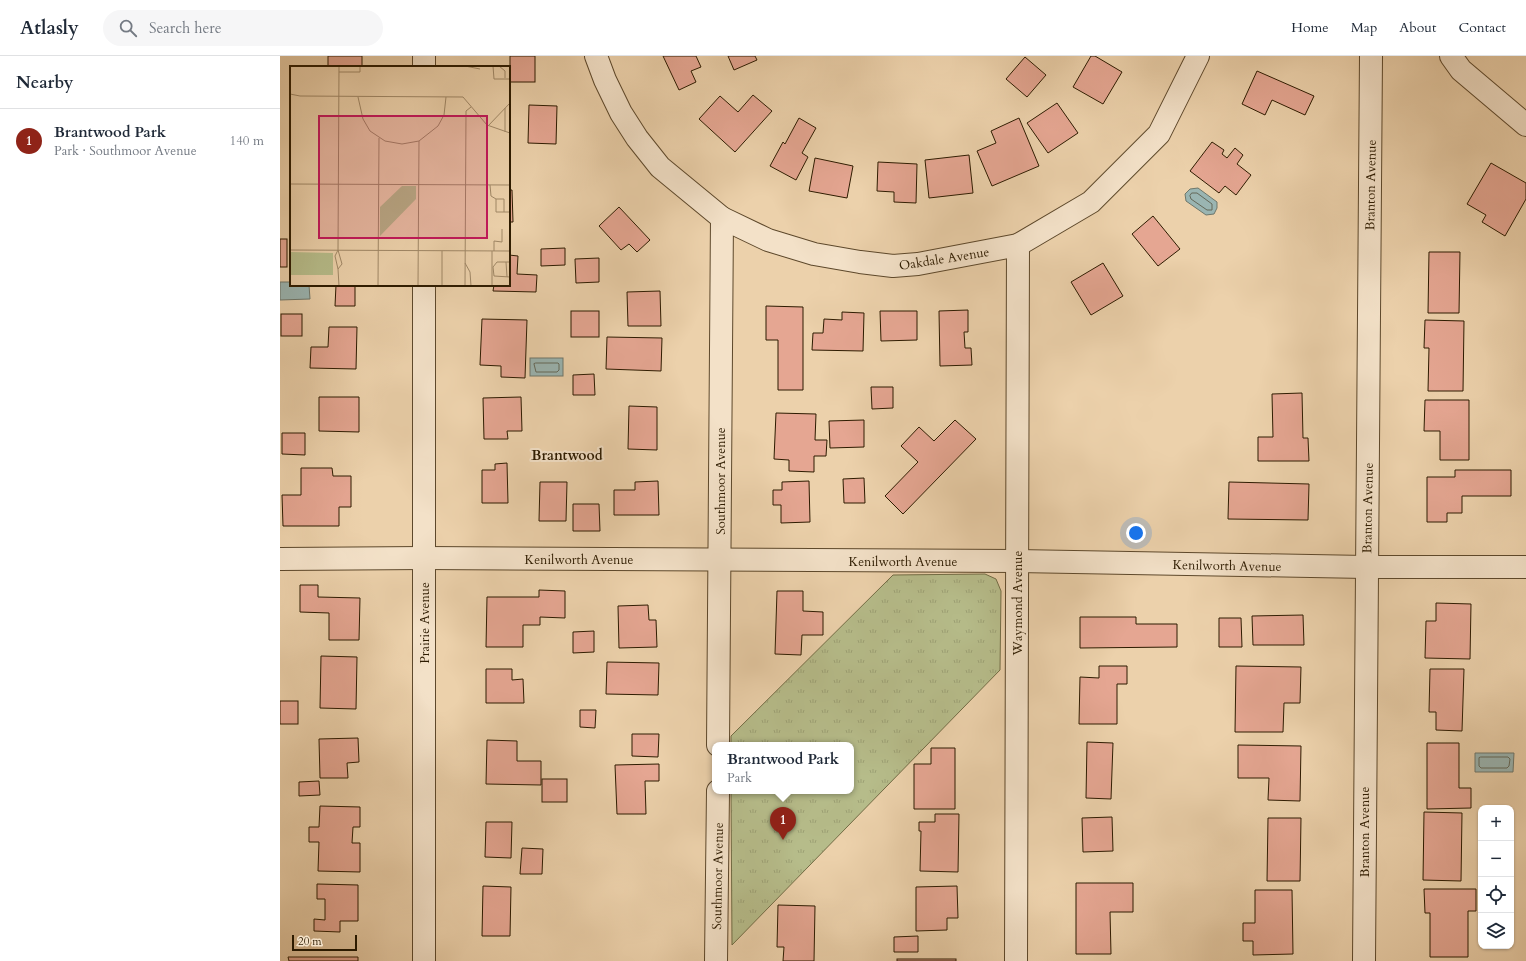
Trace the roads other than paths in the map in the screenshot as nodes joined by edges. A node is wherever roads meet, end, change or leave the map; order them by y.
1 (596, 56) edge
2 (1198, 56) edge
3 (1371, 56) edge
4 (1451, 56) edge
5 (1526, 125) edge
6 (722, 218) junction
7 (1018, 245) junction
8 (424, 286) edge
9 (424, 558) junction
10 (280, 559) edge
11 (719, 561) junction
12 (1017, 561) junction
13 (1366, 567) junction
14 (1526, 567) edge
15 (718, 742) edge
16 (718, 794) edge
17 (424, 961) edge
18 (716, 961) edge
19 (1016, 961) edge
20 (1364, 961) edge

1 - 6 street, Oakdale Avenue
2 - 7 street, Oakdale Avenue
3 - 13 street, Branton Avenue
4 - 5 street
6 - 7 street, Oakdale Avenue
6 - 11 street, Southmoor Avenue
7 - 12 street, Waymond Avenue
8 - 9 street, Prairie Avenue
9 - 10 street, Kenilworth Avenue
9 - 11 street, Kenilworth Avenue
9 - 17 street, Prairie Avenue
11 - 12 street, Kenilworth Avenue
11 - 15 street, Southmoor Avenue
12 - 13 street, Kenilworth Avenue
12 - 19 street, Waymond Avenue
13 - 14 street, Kenilworth Avenue
13 - 20 street, Branton Avenue
16 - 18 street, Southmoor Avenue

